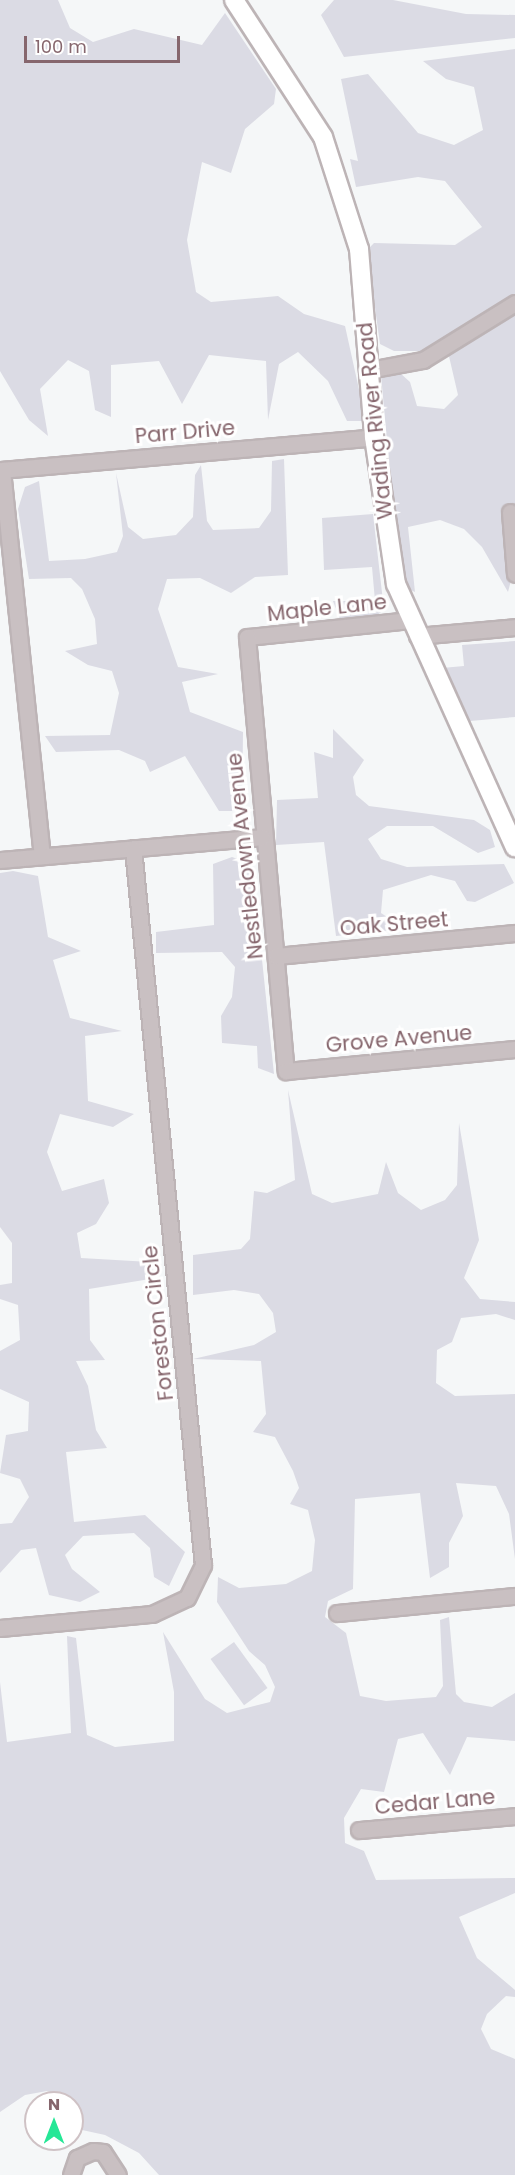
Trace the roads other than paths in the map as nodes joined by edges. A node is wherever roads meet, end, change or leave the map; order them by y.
1 (234, 0) edge
2 (515, 303) edge
3 (369, 370) junction
4 (374, 437) junction
5 (1, 470) edge
6 (510, 512) dead end
7 (515, 574) edge
8 (515, 627) edge
9 (414, 628) junction
10 (247, 637) joint
11 (262, 837) junction
12 (133, 848) junction
13 (515, 848) edge
14 (42, 856) junction
15 (0, 860) edge
16 (515, 933) edge
17 (276, 956) junction
18 (515, 1049) edge
19 (286, 1071) joint
20 (515, 1596) edge
21 (337, 1613) dead end
22 (0, 1628) edge
23 (515, 1816) edge
24 (360, 1830) dead end
25 (71, 2175) edge
26 (118, 2175) edge

1 - 3 main road, Wading River Road
2 - 3 street
3 - 4 main road, Wading River Road
4 - 5 street, Parr Drive
4 - 9 main road, Wading River Road
5 - 14 street
6 - 7 street
8 - 9 street, Maple Lane
9 - 10 street, Maple Lane
9 - 13 main road, Wading River Road
10 - 11 street, Nestledown Avenue
11 - 12 street
11 - 17 street, Nestledown Avenue
12 - 14 street
12 - 22 street, Foreston Circle
14 - 15 street
16 - 17 street, Oak Street
17 - 19 street, Nestledown Avenue
18 - 19 street, Grove Avenue
20 - 21 street
23 - 24 street, Cedar Lane
25 - 26 street

